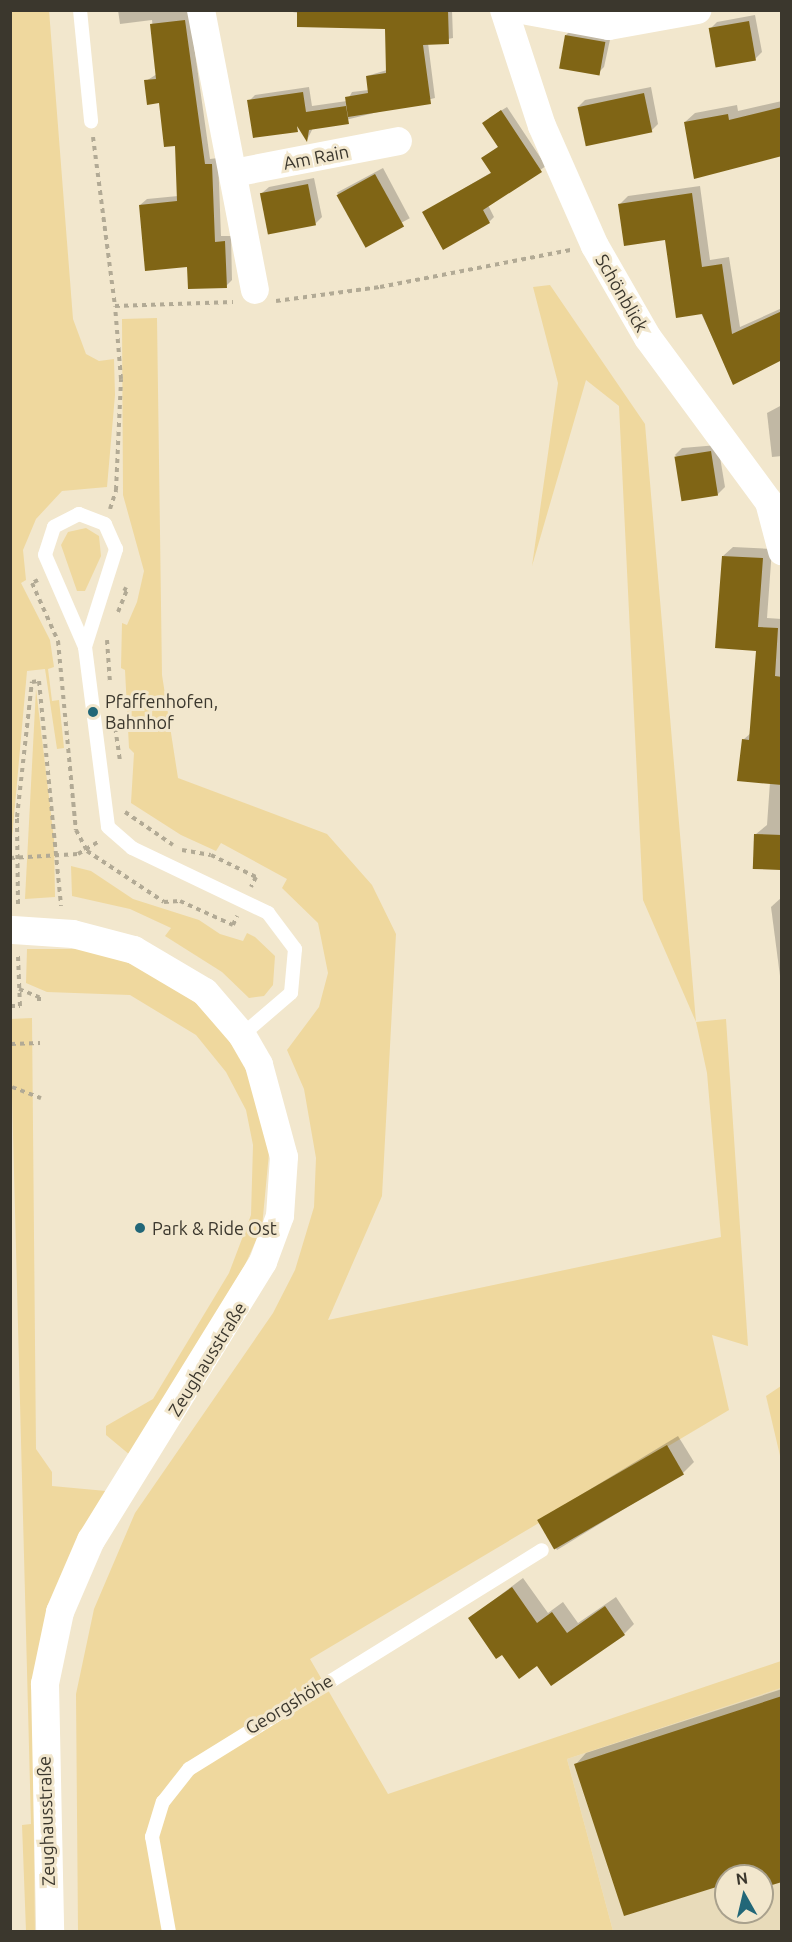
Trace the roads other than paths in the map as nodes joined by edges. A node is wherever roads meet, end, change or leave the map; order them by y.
1 (80, 10) edge
2 (201, 10) edge
3 (504, 10) edge
4 (522, 10) edge
5 (698, 10) edge
6 (91, 121) road end
7 (398, 141) dead end
8 (234, 173) junction
9 (256, 296) road end
10 (775, 501) edge
11 (782, 551) edge
12 (85, 647) junction
13 (16, 930) road end
14 (242, 1035) junction
15 (542, 1550) dead end
16 (50, 1932) edge
17 (169, 1932) edge

1 - 6 lane
2 - 8 street
3 - 10 street, Schönblick
4 - 5 street
7 - 8 street, Am Rain
8 - 9 street
10 - 11 street, Schönblick
12 - 12 lane
12 - 14 lane
13 - 14 street, Zeughausstraße
14 - 16 street, Zeughausstraße
15 - 17 lane, Georgshöhe

